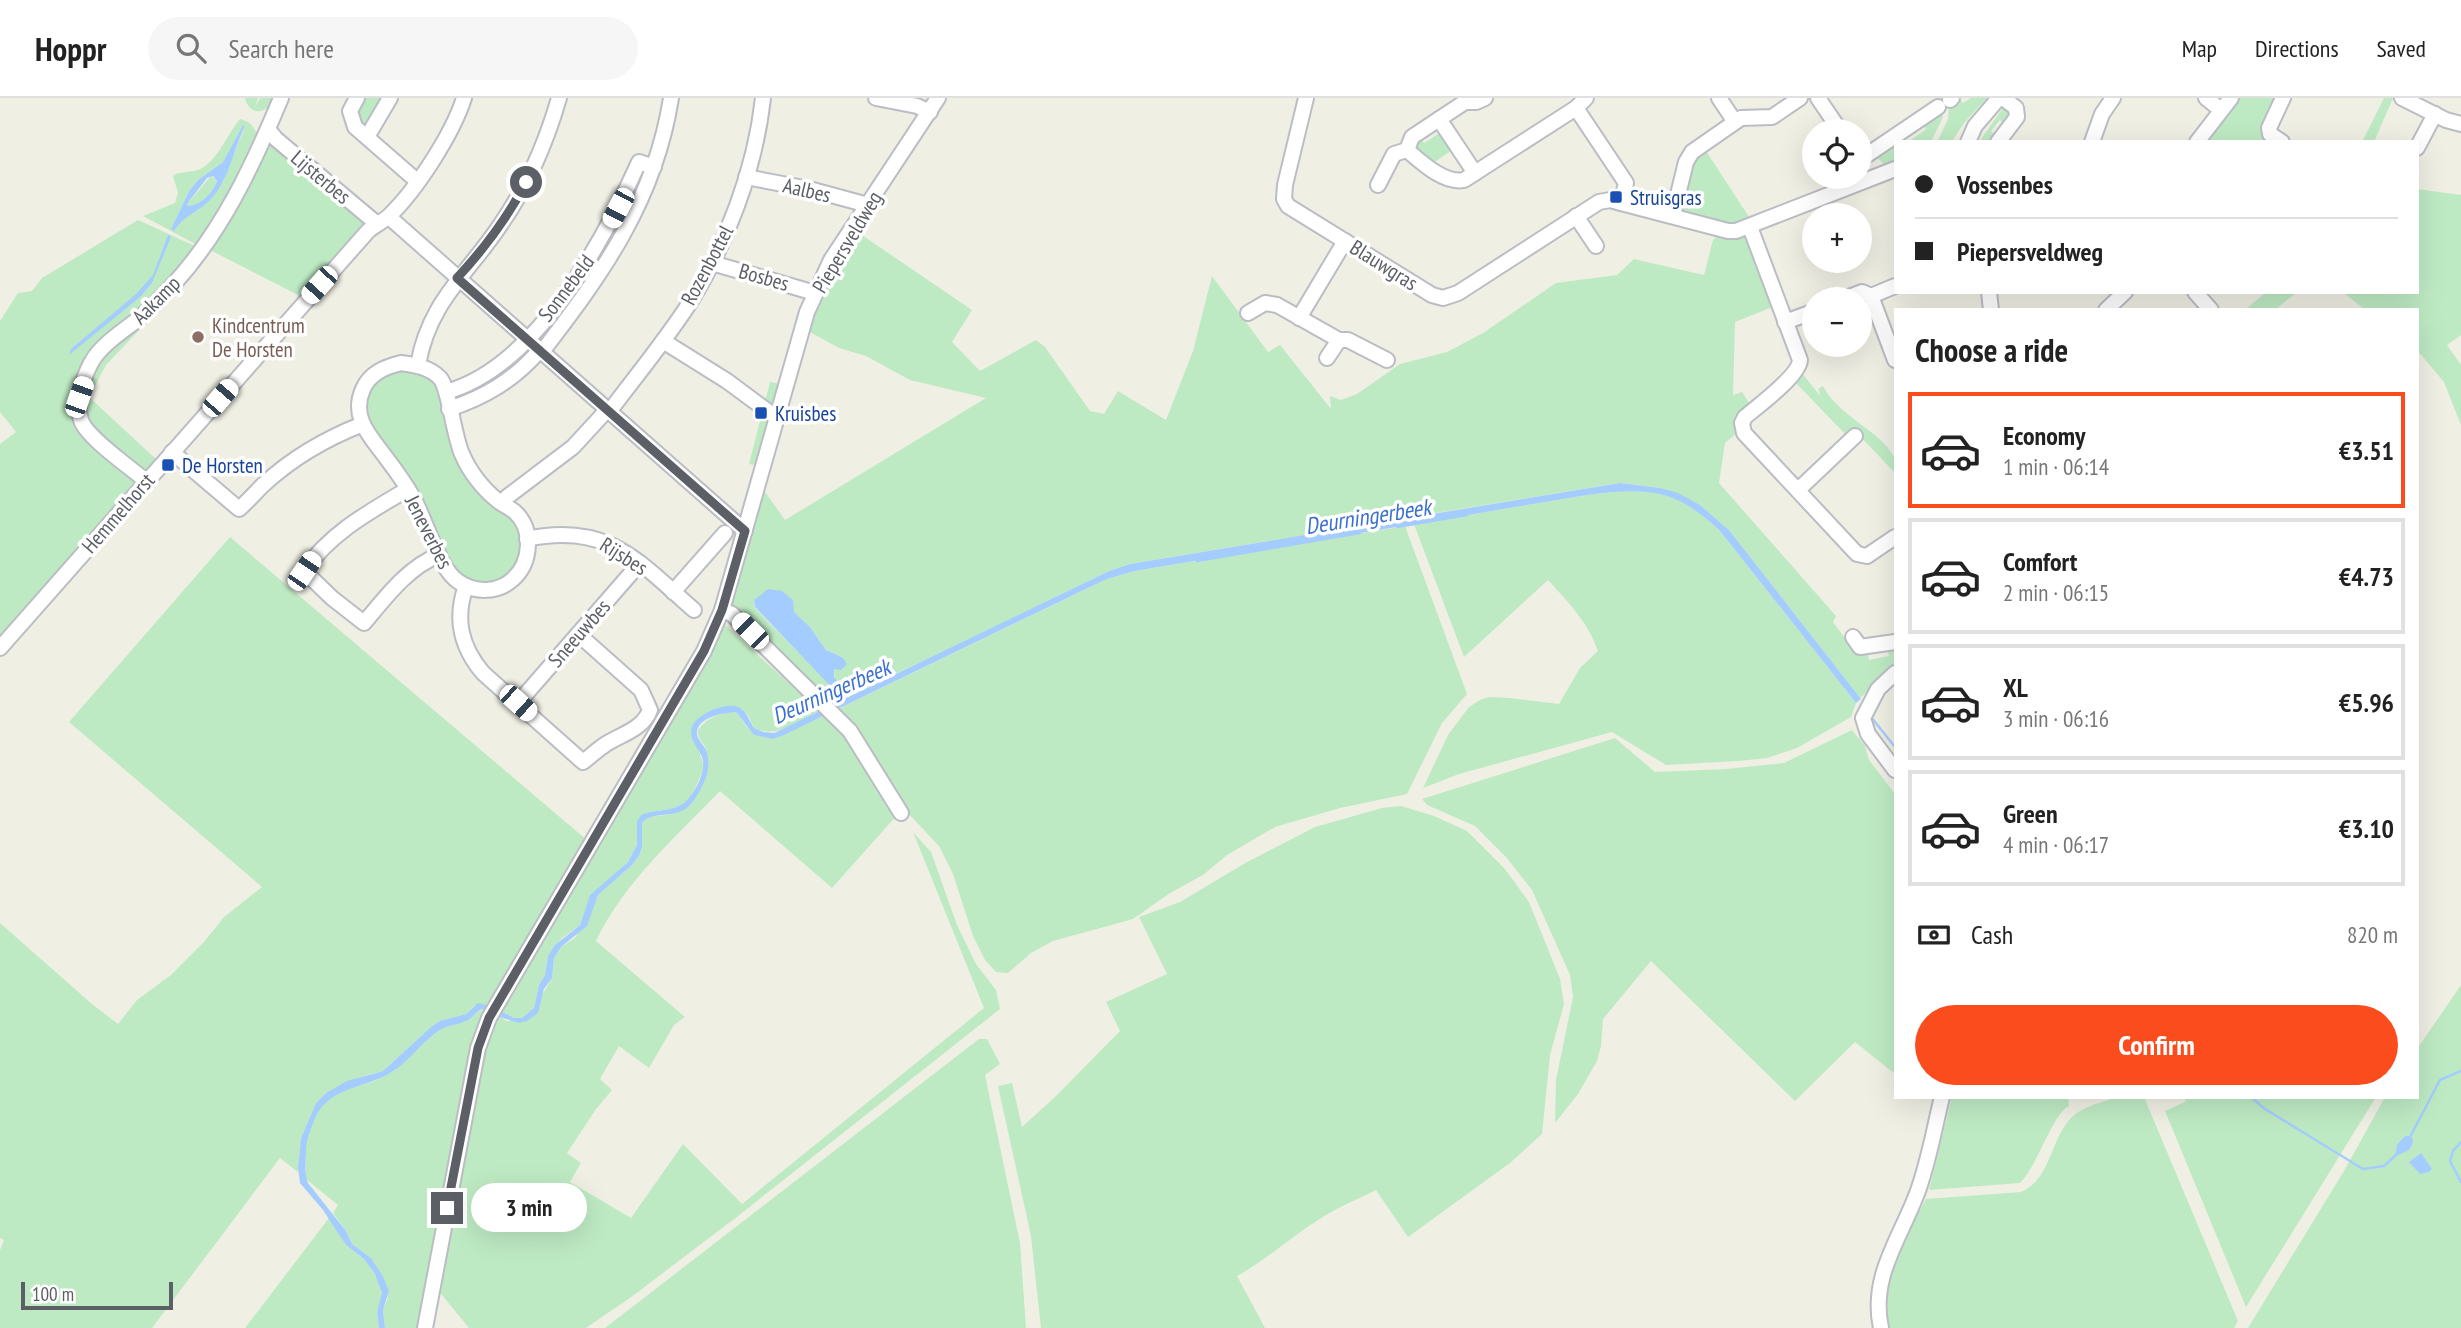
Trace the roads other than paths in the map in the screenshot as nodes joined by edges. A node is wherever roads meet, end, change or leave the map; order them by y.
1 (281, 98) edge
2 (357, 98) edge
3 (390, 98) edge
4 (464, 98) edge
5 (559, 98) edge
6 (671, 98) edge
7 (763, 98) edge
8 (876, 98) edge
9 (938, 98) edge
10 (1306, 98) edge
11 (1485, 98) edge
12 (1719, 98) edge
13 (1800, 98) edge
14 (1818, 98) edge
15 (2001, 98) edge
16 (2113, 98) edge
17 (2206, 98) edge
18 (2231, 98) edge
19 (2283, 98) edge
20 (2402, 98) edge
21 (1947, 102) edge
22 (1581, 103) edge
23 (2221, 110) junction
24 (930, 112) junction
25 (2435, 114) junction
26 (1832, 119) edge
27 (1439, 120) junction
28 (1735, 122) junction
29 (2461, 124) edge
30 (268, 129) junction
31 (367, 137) junction
32 (1969, 140) edge
33 (2000, 140) edge
34 (2093, 140) edge
35 (2198, 140) edge
36 (2279, 140) edge
37 (2419, 144) edge
38 (1872, 145) edge
39 (1407, 150) junction
40 (1872, 162) edge
41 (654, 167) junction
42 (1894, 169) edge
43 (1475, 173) junction
44 (1880, 175) junction
45 (746, 177) junction
46 (417, 181) junction
47 (1377, 185) dead end
48 (1621, 203) junction
49 (868, 205) junction
50 (1672, 215) junction
51 (1576, 216) junction
52 (383, 220) junction
53 (1750, 227) junction
54 (1345, 240) junction
55 (1596, 246) dead end
56 (712, 262) junction
57 (457, 278) junction
58 (1894, 286) edge
59 (815, 293) junction
60 (2123, 294) edge
61 (2197, 294) edge
62 (1872, 296) edge
63 (1872, 299) edge
64 (2108, 308) edge
65 (2209, 308) edge
66 (1248, 313) dead end
67 (1802, 315) edge
68 (1299, 318) junction
69 (1786, 322) junction
70 (526, 339) junction
71 (1339, 340) junction
72 (663, 341) junction
73 (540, 352) junction
74 (1894, 357) edge
75 (1327, 358) dead end
76 (1387, 360) dead end
77 (418, 365) junction
78 (446, 392) junction
79 (449, 409) junction
80 (608, 411) junction
81 (777, 418) junction
82 (363, 424) junction
83 (1855, 436) dead end
84 (172, 452) junction
85 (146, 481) junction
86 (408, 489) junction
87 (1798, 489) junction
88 (503, 505) junction
89 (745, 531) junction
90 (725, 533) dead end
91 (1894, 538) edge
92 (527, 539) junction
93 (439, 555) junction
94 (639, 563) junction
95 (466, 586) junction
96 (673, 592) junction
97 (694, 610) dead end
98 (722, 610) junction
99 (578, 634) junction
100 (1853, 637) dead end
101 (1894, 642) edge
102 (0, 648) edge
103 (1894, 674) edge
104 (518, 703) junction
105 (1894, 769) edge
106 (901, 813) dead end
107 (1941, 1099) edge
108 (425, 1328) edge
109 (1881, 1328) edge

1 - 30 street, Aakamp
2 - 31 street
3 - 31 street
4 - 46 street, Hemmelhorst
5 - 57 street
6 - 41 street, Sonnebeld
7 - 45 street, Rozenbottel
8 - 24 street
9 - 24 street, Piepersveldweg
10 - 54 street, Blauwgras
11 - 27 street
12 - 28 street
13 - 28 street
14 - 26 street
15 - 32 street
15 - 33 street
16 - 34 street
17 - 23 street
18 - 23 street
19 - 36 street
20 - 25 street
21 - 38 street
22 - 43 street
22 - 48 street
23 - 35 street
24 - 49 street, Piepersveldweg
25 - 29 street
25 - 37 street
27 - 39 street
27 - 43 street
28 - 50 street
30 - 52 street, Lijsterbes
30 - 85 street, Aakamp
31 - 46 street
39 - 43 street
39 - 47 street
40 - 44 street
41 - 70 street, Sonnebeld
41 - 73 street, Sonnebeld
42 - 44 street, Blauwgras
44 - 53 street, Blauwgras
45 - 49 street, Aalbes
45 - 56 street, Rozenbottel
46 - 52 street, Hemmelhorst
48 - 50 street, Blauwgras
48 - 51 street, Blauwgras
49 - 59 street, Piepersveldweg
50 - 53 street, Blauwgras
51 - 54 street, Blauwgras
51 - 55 street
52 - 57 street, Lijsterbes
52 - 84 street, Hemmelhorst
53 - 69 street
54 - 68 street
56 - 59 street, Bosbes
56 - 72 street, Rozenbottel
57 - 70 street, Lijsterbes
57 - 77 street
58 - 62 street
59 - 81 street, Piepersveldweg
60 - 64 street
61 - 65 street
63 - 74 street
66 - 68 street
67 - 69 street
68 - 71 street
69 - 87 street
70 - 73 street, Lijsterbes
70 - 78 street, Sonnebeld
71 - 75 street
71 - 76 street
72 - 80 street, Rozenbottel
72 - 81 street
73 - 79 street, Sonnebeld
73 - 80 street, Lijsterbes
77 - 78 street
77 - 82 street
78 - 79 street
79 - 88 street
80 - 88 street, Rozenbottel
80 - 89 street, Lijsterbes
81 - 89 street, Piepersveldweg
82 - 84 street
82 - 86 street, Jeneverbes
83 - 87 street
84 - 85 street, Hemmelhorst
85 - 102 street, Hemmelhorst
86 - 93 street, Jeneverbes
86 - 93 street
87 - 91 street
88 - 92 street
89 - 98 street, Piepersveldweg
90 - 96 street
92 - 94 street, Rijsbes
92 - 95 street, Jeneverbes
93 - 95 street, Jeneverbes
94 - 96 street, Rijsbes
94 - 99 street, Sneeuwbes
95 - 104 street
96 - 97 street, Rijsbes
98 - 106 street
98 - 108 street, Piepersveldweg
99 - 104 street, Sneeuwbes
99 - 104 street
100 - 101 street
103 - 105 street
107 - 109 street

